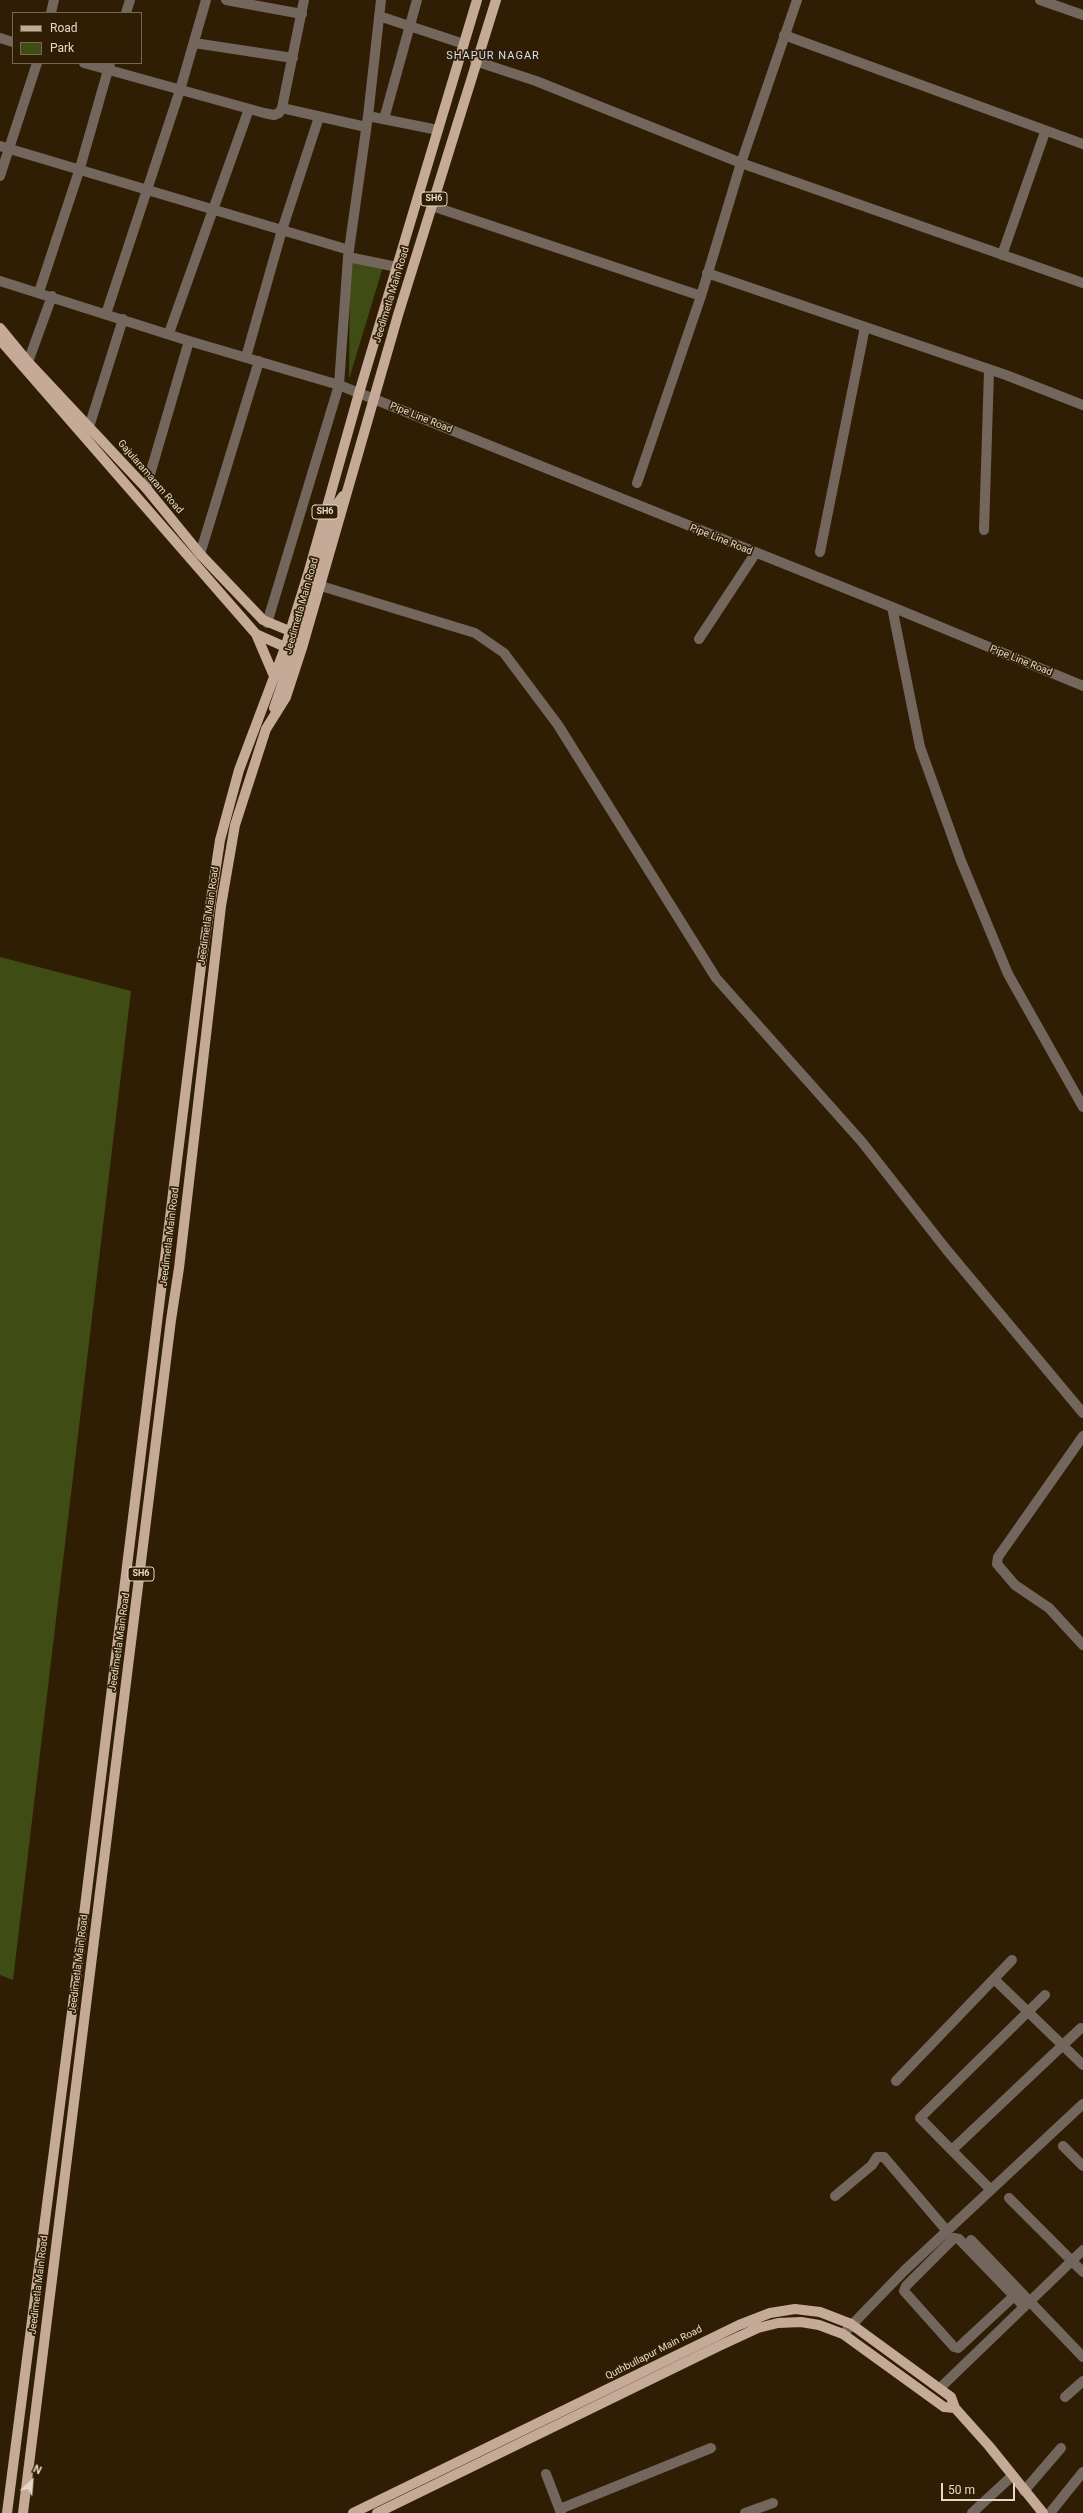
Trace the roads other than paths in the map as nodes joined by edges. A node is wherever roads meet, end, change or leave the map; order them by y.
1 (54, 0) edge
2 (130, 0) edge
3 (206, 0) edge
4 (226, 0) edge
5 (304, 0) edge
6 (381, 0) edge
7 (417, 0) edge
8 (478, 0) edge
9 (496, 0) edge
10 (797, 0) edge
11 (1040, 0) edge
12 (51, 12) edge
13 (126, 12) edge
14 (302, 14) junction
15 (1083, 15) edge
16 (379, 16) junction
17 (410, 26) junction
18 (784, 35) junction
19 (0, 38) edge
20 (12, 42) edge
21 (194, 43) junction
22 (464, 44) junction
23 (292, 58) junction
24 (475, 61) junction
25 (37, 64) edge
26 (90, 64) edge
27 (109, 67) edge
28 (180, 90) junction
29 (282, 108) junction
30 (249, 109) junction
31 (368, 116) junction
32 (319, 117) junction
33 (384, 119) junction
34 (366, 127) junction
35 (438, 130) junction
36 (1045, 132) junction
37 (1083, 144) edge
38 (4, 147) edge
39 (741, 163) junction
40 (80, 168) junction
41 (0, 176) edge
42 (147, 189) junction
43 (432, 206) junction
44 (214, 210) junction
45 (282, 230) junction
46 (348, 253) junction
47 (1002, 255) junction
48 (397, 268) junction
49 (708, 274) junction
50 (0, 281) edge
51 (1083, 283) edge
52 (39, 292) junction
53 (52, 296) junction
54 (701, 296) junction
55 (106, 314) junction
56 (123, 319) junction
57 (865, 327) junction
58 (0, 328) edge
59 (169, 333) junction
60 (0, 340) edge
61 (189, 341) junction
62 (246, 357) junction
63 (259, 361) junction
64 (28, 362) junction
65 (989, 371) junction
66 (339, 385) junction
67 (359, 393) junction
68 (374, 399) junction
69 (1083, 405) edge
70 (89, 427) junction
71 (637, 483) dead end
72 (146, 488) junction
73 (347, 490) junction
74 (984, 530) dead end
75 (820, 552) dead end
76 (200, 554) junction
77 (755, 554) junction
78 (321, 586) junction
79 (892, 607) junction
80 (267, 623) junction
81 (295, 633) junction
82 (256, 634) junction
83 (699, 639) dead end
84 (289, 649) junction
85 (274, 676) junction
86 (1083, 686) edge
87 (269, 722) junction
88 (201, 966) junction
89 (214, 968) junction
90 (1083, 1106) edge
91 (1083, 1413) edge
92 (1083, 1436) edge
93 (1083, 1645) edge
94 (1012, 1960) dead end
95 (994, 1979) junction
96 (1046, 1995) dead end
97 (1028, 2012) junction
98 (1081, 2028) dead end
99 (1064, 2046) junction
100 (1083, 2065) edge
101 (896, 2081) dead end
102 (1083, 2104) edge
103 (1063, 2146) dead end
104 (953, 2149) junction
105 (1083, 2166) edge
106 (991, 2190) junction
107 (835, 2196) dead end
108 (1009, 2198) dead end
109 (947, 2231) junction
110 (972, 2240) dead end
111 (1083, 2250) edge
112 (1072, 2261) junction
113 (1083, 2272) edge
114 (1014, 2296) junction
115 (1027, 2305) junction
116 (851, 2324) junction
117 (843, 2334) junction
118 (1083, 2357) edge
119 (1083, 2381) edge
120 (940, 2388) junction
121 (1065, 2397) dead end
122 (955, 2408) junction
123 (711, 2448) dead end
124 (1061, 2448) dead end
125 (1083, 2472) edge
126 (546, 2474) dead end
127 (1012, 2476) junction
128 (1024, 2491) junction
129 (773, 2503) dead end
130 (561, 2511) edge
131 (7, 2513) edge
132 (23, 2513) edge
133 (353, 2513) edge
134 (378, 2513) edge
135 (745, 2513) edge
136 (972, 2513) edge
137 (1043, 2513) edge
138 (1050, 2513) edge

1 - 12 street
2 - 13 street
3 - 21 street
4 - 14 street
5 - 14 street
6 - 16 street
7 - 17 street
8 - 22 main road, Jeedimetla Main Road / SH6
9 - 24 main road, Jeedimetla Main Road / SH6
10 - 18 street
11 - 15 street
14 - 23 street
16 - 17 street
16 - 31 street
17 - 22 street
17 - 33 street
18 - 36 street
18 - 39 street
19 - 20 street
21 - 23 street
21 - 28 street
22 - 35 main road, Jeedimetla Main Road / SH6
23 - 29 street
24 - 39 street
24 - 43 main road, Jeedimetla Main Road / SH6
25 - 38 street
26 - 27 street
27 - 28 street
27 - 40 street
28 - 30 street
28 - 42 street
29 - 30 street
29 - 32 street
30 - 44 street
31 - 33 street
31 - 34 street
32 - 34 street
32 - 45 street
33 - 35 street
34 - 46 street
35 - 48 main road, Jeedimetla Main Road / SH6
36 - 37 street
36 - 47 street
38 - 40 street
38 - 41 street
39 - 47 street
39 - 49 street
40 - 42 street
40 - 52 street
42 - 44 street
42 - 55 street
43 - 54 street
43 - 68 main road, Jeedimetla Main Road / SH6
44 - 45 street
44 - 59 street
45 - 46 street
45 - 62 street
46 - 48 street
46 - 66 street
47 - 51 street
48 - 67 main road, Jeedimetla Main Road / SH6
49 - 54 street
49 - 57 street
50 - 52 street, Pipe Line Road
52 - 53 street, Pipe Line Road
53 - 55 street, Pipe Line Road
53 - 64 street
54 - 71 street
55 - 56 street, Pipe Line Road
56 - 59 street, Pipe Line Road
56 - 70 street
57 - 65 street
57 - 75 street
58 - 64 main road, Gajularamaram Road
59 - 61 street, Pipe Line Road
60 - 82 main road
61 - 62 street, Pipe Line Road
61 - 72 street
62 - 63 street, Pipe Line Road
63 - 66 street, Pipe Line Road
63 - 76 street
64 - 70 main road, Gajularamaram Road
65 - 69 street
65 - 74 street
66 - 67 street, Pipe Line Road
66 - 80 street
67 - 68 street, Pipe Line Road
67 - 81 main road, Jeedimetla Main Road / SH6
68 - 73 main road, Jeedimetla Main Road / SH6
68 - 77 street, Pipe Line Road
70 - 72 main road, Gajularamaram Road
72 - 76 main road, Gajularamaram Road
73 - 78 main road, Jeedimetla Main Road / SH6
73 - 81 main road
76 - 80 main road, Gajularamaram Road
77 - 79 street, Pipe Line Road
77 - 83 street
78 - 87 main road, Jeedimetla Main Road / SH6
78 - 91 street
79 - 86 street, Pipe Line Road
79 - 90 street
80 - 81 main road, Gajularamaram Road
81 - 84 main road, Jeedimetla Main Road / SH6
82 - 84 main road
82 - 85 main road
84 - 85 main road, Jeedimetla Main Road / SH6
84 - 87 main road
85 - 88 main road, Jeedimetla Main Road / SH6
87 - 89 main road, Jeedimetla Main Road / SH6
88 - 89 main road
88 - 131 main road, Jeedimetla Main Road / SH6
89 - 132 main road, Jeedimetla Main Road / SH6
92 - 93 street
94 - 95 street
95 - 97 street
95 - 101 street
96 - 97 street
97 - 99 street
97 - 104 street
98 - 99 street
99 - 100 street
99 - 104 street
102 - 106 street
103 - 105 street
104 - 106 street
106 - 109 street
107 - 109 street
108 - 112 street
109 - 116 street
110 - 115 street
111 - 112 street
112 - 113 street
112 - 115 street
114 - 114 street
114 - 115 street
115 - 118 street
115 - 120 street
116 - 117 street
116 - 120 main road, Quthbullapur Main Road
116 - 133 main road, Quthbullapur Main Road
117 - 122 main road, Quthbullapur Main Road
117 - 134 main road, Quthbullapur Main Road
119 - 121 street
120 - 122 main road, Quthbullapur Main Road
122 - 127 main road, Quthbullapur Main Road
123 - 130 street
124 - 128 street
125 - 138 street
126 - 130 street
127 - 128 main road, Quthbullapur Main Road
127 - 136 street
128 - 137 main road, Quthbullapur Main Road
129 - 135 street

